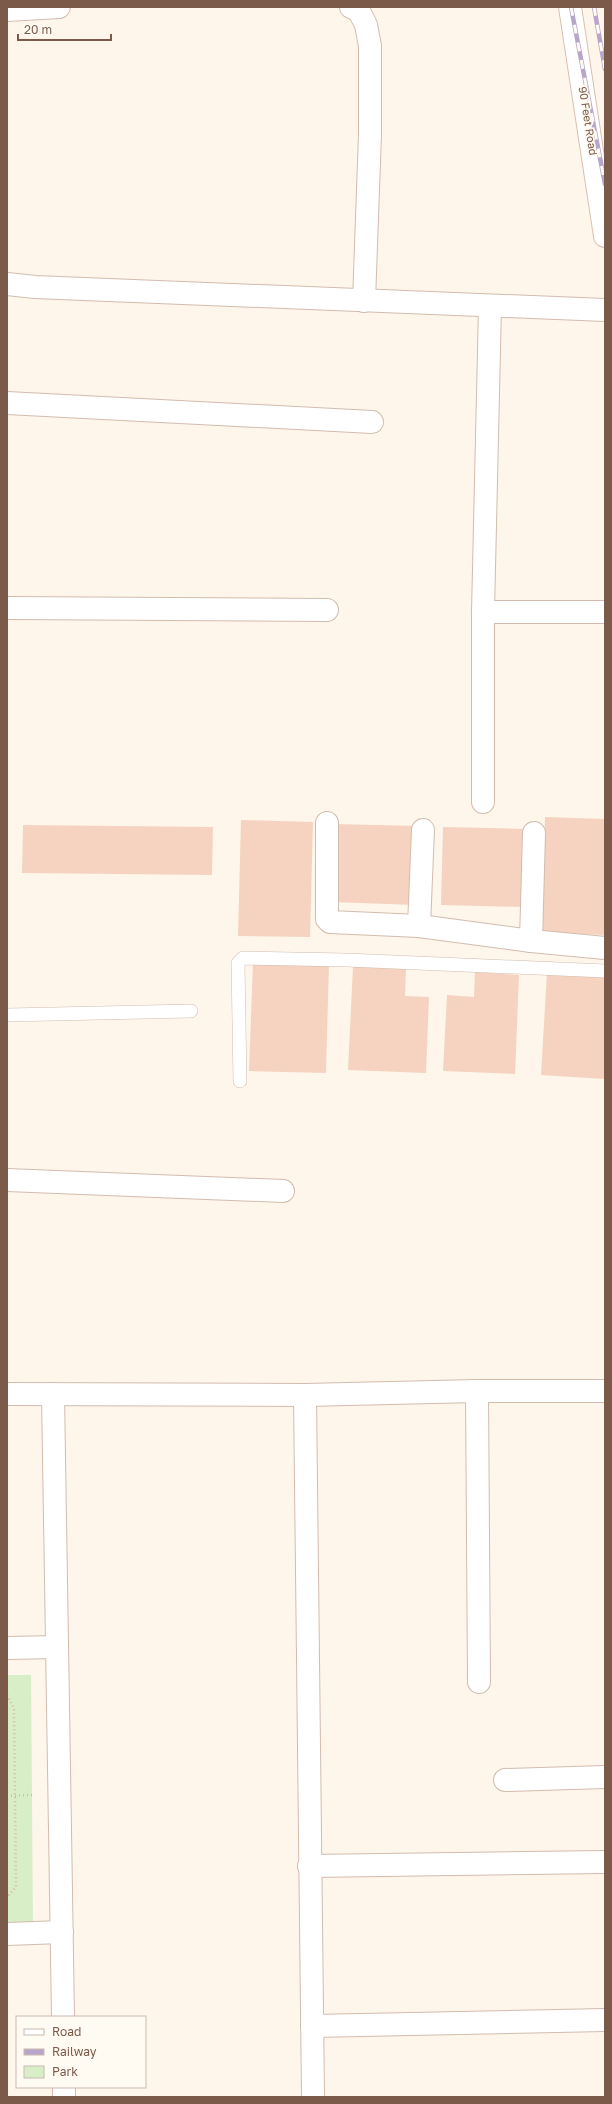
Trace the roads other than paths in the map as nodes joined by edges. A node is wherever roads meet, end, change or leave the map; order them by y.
1 (59, 7) edge
2 (351, 7) edge
3 (570, 7) edge
4 (7, 10) edge
5 (605, 236) edge
6 (7, 284) edge
7 (364, 301) junction
8 (490, 306) junction
9 (605, 310) edge
10 (7, 403) edge
11 (372, 422) dead end
12 (7, 608) edge
13 (327, 610) dead end
14 (483, 612) junction
15 (605, 612) edge
16 (483, 802) dead end
17 (327, 823) dead end
18 (423, 830) dead end
19 (534, 833) dead end
20 (419, 926) junction
21 (531, 941) junction
22 (605, 948) edge
23 (605, 971) edge
24 (191, 1011) dead end
25 (7, 1015) edge
26 (240, 1081) dead end
27 (7, 1180) edge
28 (283, 1190) dead end
29 (477, 1391) junction
30 (605, 1391) edge
31 (7, 1394) edge
32 (53, 1394) junction
33 (305, 1395) junction
34 (57, 1647) junction
35 (7, 1648) edge
36 (479, 1682) dead end
37 (605, 1777) edge
38 (505, 1780) dead end
39 (605, 1862) edge
40 (309, 1866) junction
41 (62, 1932) junction
42 (7, 1934) edge
43 (63, 2016) edge
44 (605, 2020) edge
45 (312, 2026) junction
46 (313, 2097) edge

1 - 4 street
2 - 7 street
3 - 5 street, 90 Feet Road
6 - 7 street
7 - 8 street
8 - 9 street
8 - 14 street
10 - 11 street
12 - 13 street
14 - 15 street
14 - 16 street
17 - 20 street
18 - 20 street
19 - 21 street
20 - 21 street
21 - 22 street
23 - 26 lane
24 - 25 lane
27 - 28 street
29 - 30 street
29 - 33 street
29 - 36 street
31 - 32 street
32 - 33 street
32 - 34 street
33 - 40 street
34 - 35 street
34 - 41 street
37 - 38 street
39 - 40 street
40 - 45 street
41 - 42 street
41 - 43 street
44 - 45 street
45 - 46 street

